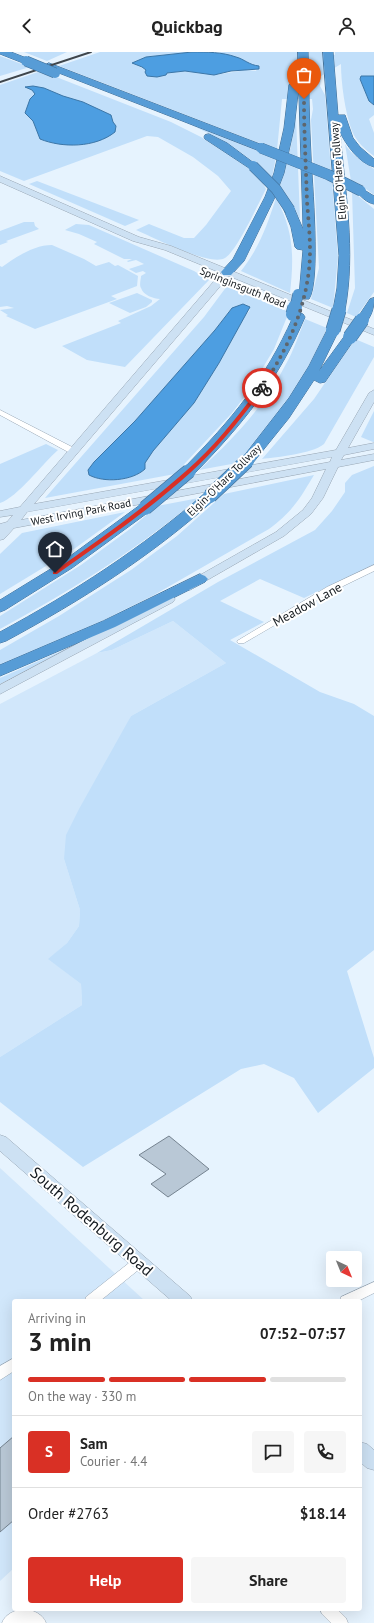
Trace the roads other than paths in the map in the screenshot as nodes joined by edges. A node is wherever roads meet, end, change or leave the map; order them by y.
1 (2, 52) edge
2 (14, 52) edge
3 (297, 52) edge
4 (303, 52) edge
5 (328, 52) edge
6 (29, 60) junction
7 (58, 72) junction
8 (331, 81) junction
9 (298, 99) junction
10 (374, 164) edge
11 (0, 179) edge
12 (374, 201) edge
13 (224, 276) junction
14 (301, 295) junction
15 (374, 302) edge
16 (374, 332) edge
17 (374, 340) edge
18 (374, 393) edge
19 (0, 412) edge
20 (283, 419) junction
21 (374, 446) edge
22 (73, 451) junction
23 (340, 452) junction
24 (374, 458) edge
25 (333, 465) junction
26 (23, 510) junction
27 (0, 514) edge
28 (4, 526) edge
29 (0, 537) edge
30 (374, 568) edge
31 (200, 579) junction
32 (0, 607) edge
33 (0, 638) edge
34 (241, 641) dead end
35 (0, 671) edge
36 (0, 690) edge
37 (0, 1141) edge
38 (138, 1263) junction
39 (374, 1287) edge
40 (93, 1299) edge
41 (182, 1299) edge
42 (350, 1299) edge
43 (12, 1365) edge
44 (0, 1374) edge
45 (362, 1452) edge
46 (374, 1462) edge
47 (329, 1611) edge
48 (9, 1623) edge
49 (39, 1623) edge
50 (342, 1623) edge

1 - 6 highway
2 - 6 highway
3 - 9 highway
4 - 9 highway
5 - 8 highway, Elgin-O'Hare Tollway
6 - 7 highway, bridge
7 - 12 highway, bridge
7 - 14 highway, bridge
8 - 10 highway
8 - 20 highway, Elgin-O'Hare Tollway, bridge
9 - 13 highway
9 - 14 highway
11 - 13 main road, Springinsguth Road
13 - 16 main road, Springinsguth Road
13 - 17 main road, Springinsguth Road
13 - 22 main road
14 - 32 highway, bridge
15 - 20 highway, bridge
18 - 23 main road
19 - 22 street
20 - 33 highway, Elgin-O'Hare Tollway, bridge
21 - 23 main road, West Irving Park Road
22 - 26 main road
23 - 25 main road
23 - 26 main road, West Irving Park Road
24 - 25 main road, West Irving Park Road
25 - 28 main road, West Irving Park Road
25 - 31 main road
26 - 27 main road, West Irving Park Road
26 - 28 main road
28 - 29 main road
30 - 34 street, Meadow Lane
31 - 35 highway
31 - 36 main road
37 - 38 main road, South Rodenburg Road
38 - 40 street
38 - 41 main road, South Rodenburg Road
39 - 42 street
43 - 44 street
45 - 46 main road
47 - 50 street
48 - 49 street

